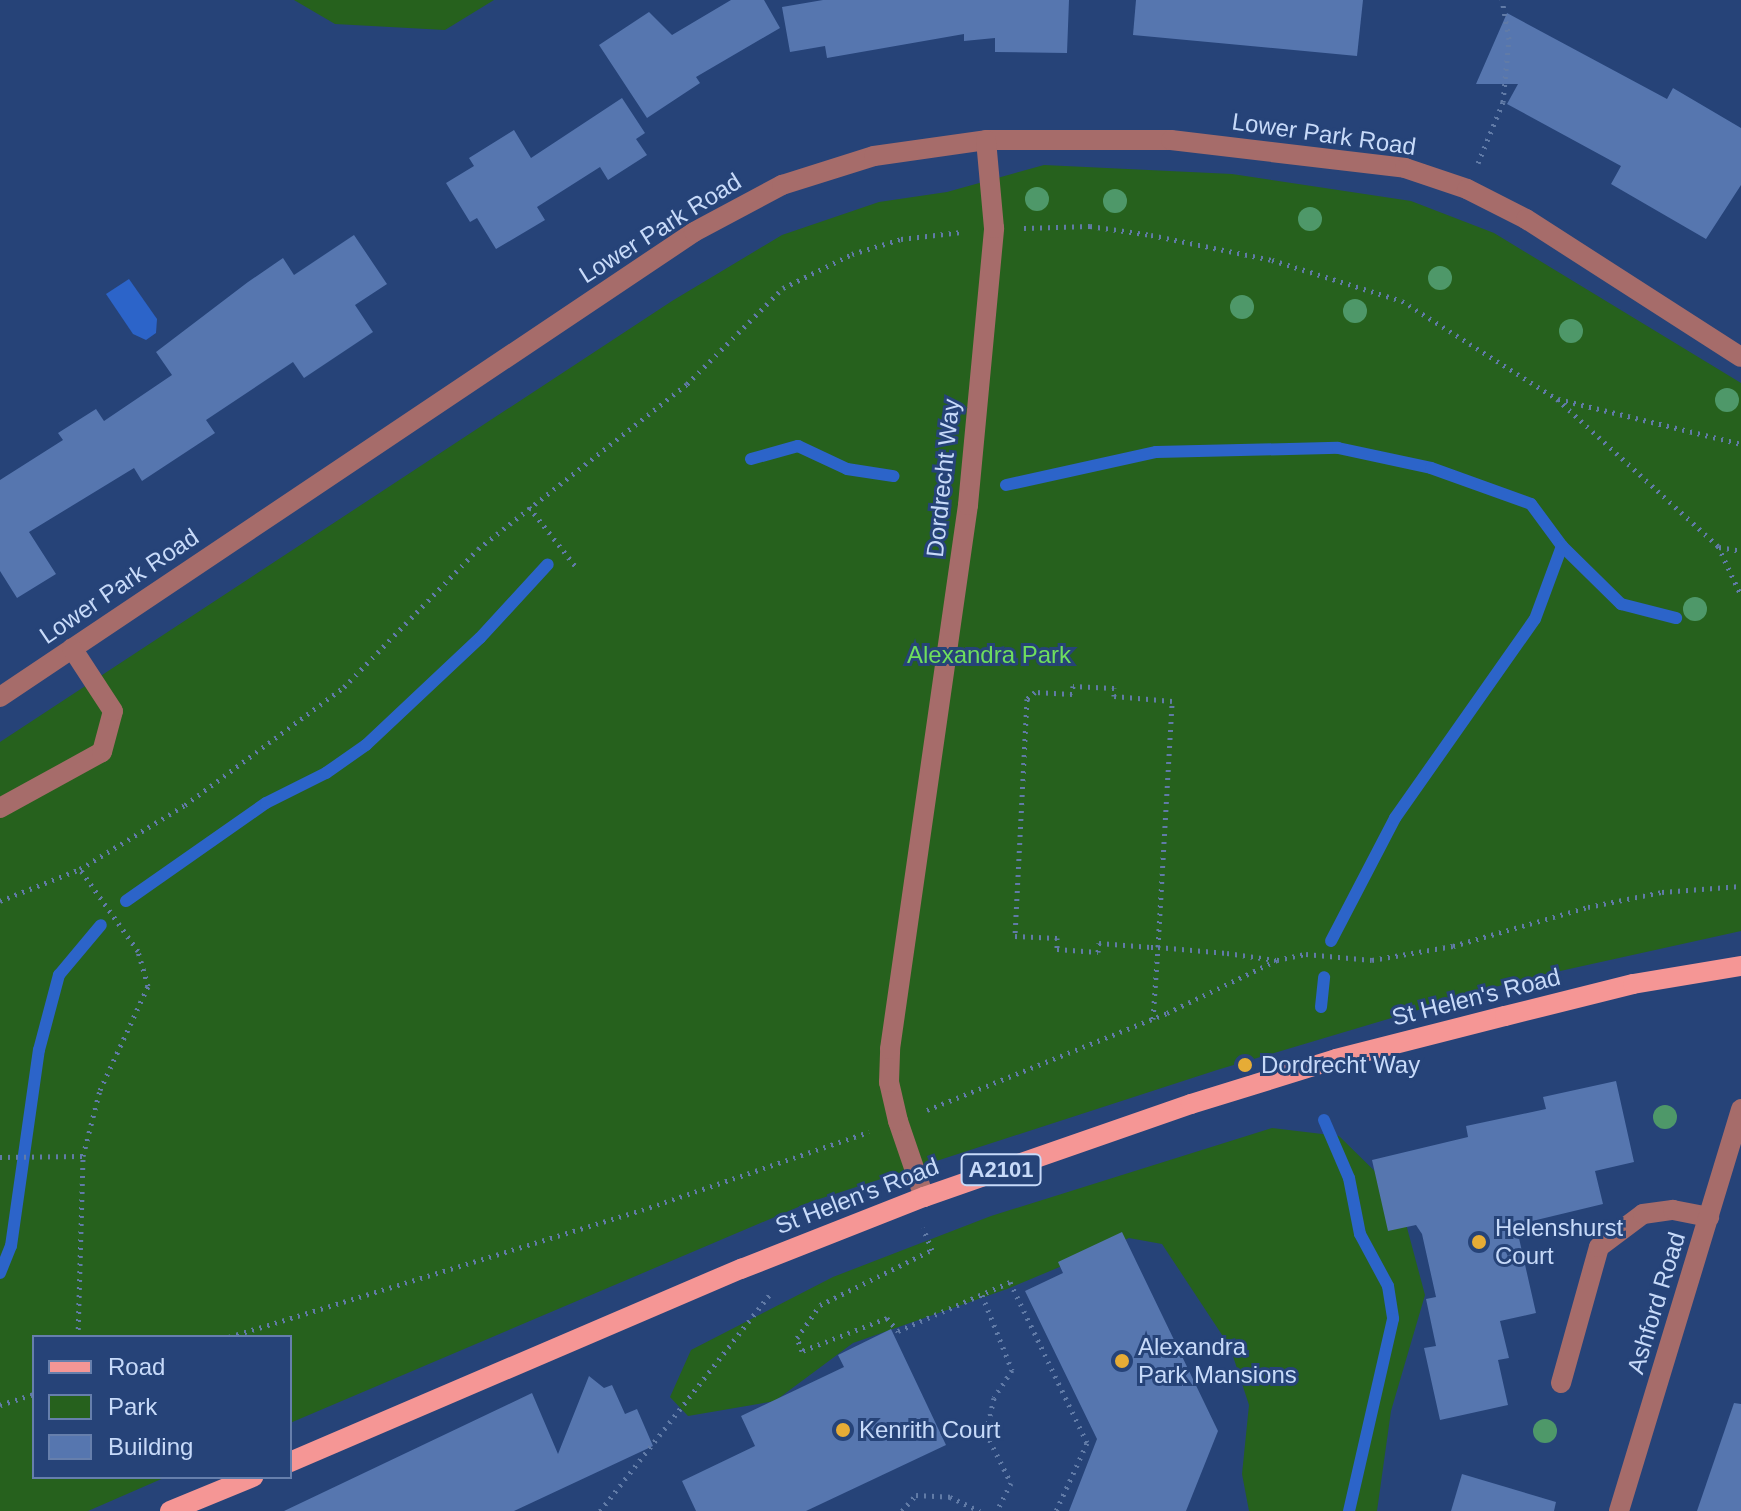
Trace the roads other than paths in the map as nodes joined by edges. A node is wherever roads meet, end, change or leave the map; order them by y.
1 (986, 140) junction
2 (1741, 357) edge
3 (72, 648) junction
4 (0, 697) edge
5 (0, 808) edge
6 (1741, 966) edge
7 (1741, 1109) edge
8 (924, 1197) junction
9 (1709, 1217) junction
10 (1561, 1383) dead end
11 (292, 1461) edge
12 (248, 1479) edge
13 (170, 1511) edge
14 (1619, 1511) edge

1 - 2 street, Lower Park Road
1 - 3 street, Lower Park Road
1 - 8 street, Dordrecht Way
3 - 4 street, Lower Park Road
3 - 5 street
6 - 8 main road, St Helen's Road / A2101
7 - 9 street, Ashford Road
8 - 11 main road, St Helen's Road / A2101
9 - 10 street
9 - 14 street, Ashford Road
12 - 13 main road

